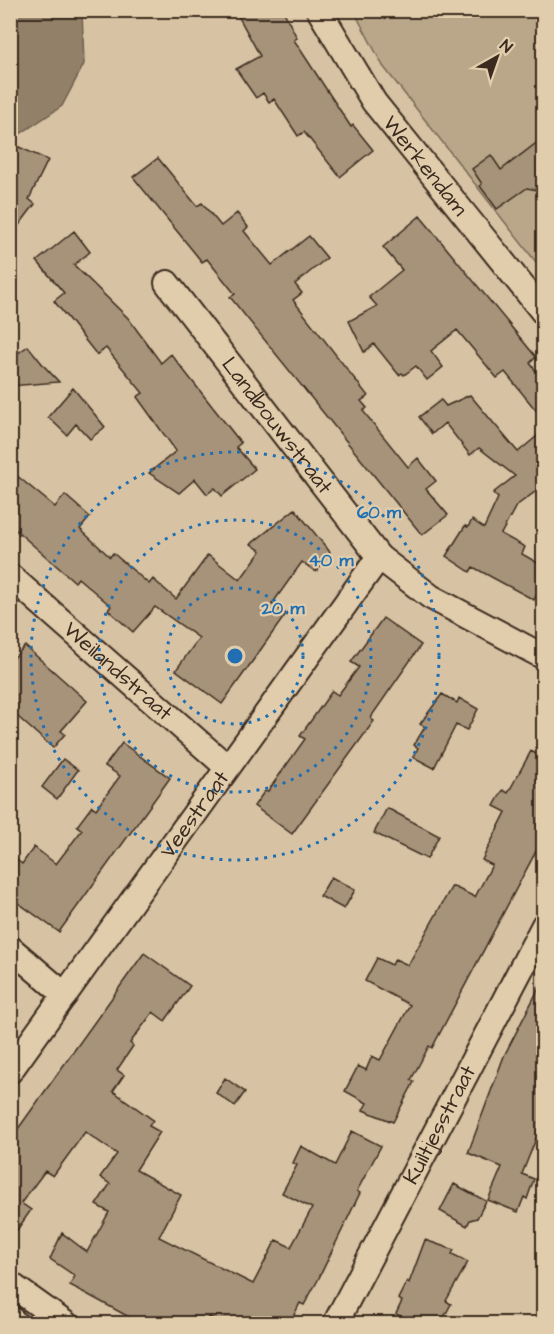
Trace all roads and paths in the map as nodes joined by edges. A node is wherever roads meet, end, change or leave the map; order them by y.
1 (320, 10) edge
2 (167, 283) dead end
3 (543, 313) edge
4 (379, 557) junction
5 (10, 576) edge
6 (543, 657) edge
7 (227, 767) junction
8 (543, 925) edge
9 (10, 948) edge
10 (65, 994) junction
11 (10, 1071) edge
12 (10, 1284) edge
13 (10, 1318) edge
14 (16, 1323) edge
15 (66, 1323) edge
16 (335, 1323) edge

1 - 3 street, Werkendam
2 - 4 street, Landbouwstraat
4 - 6 street, Landbouwstraat
4 - 7 street, Veestraat
5 - 7 street, Weilandstraat
7 - 10 street, Veestraat
8 - 16 street, Kuiltjesstraat
9 - 10 street
10 - 11 street, Veestraat
12 - 15 street
13 - 14 street

